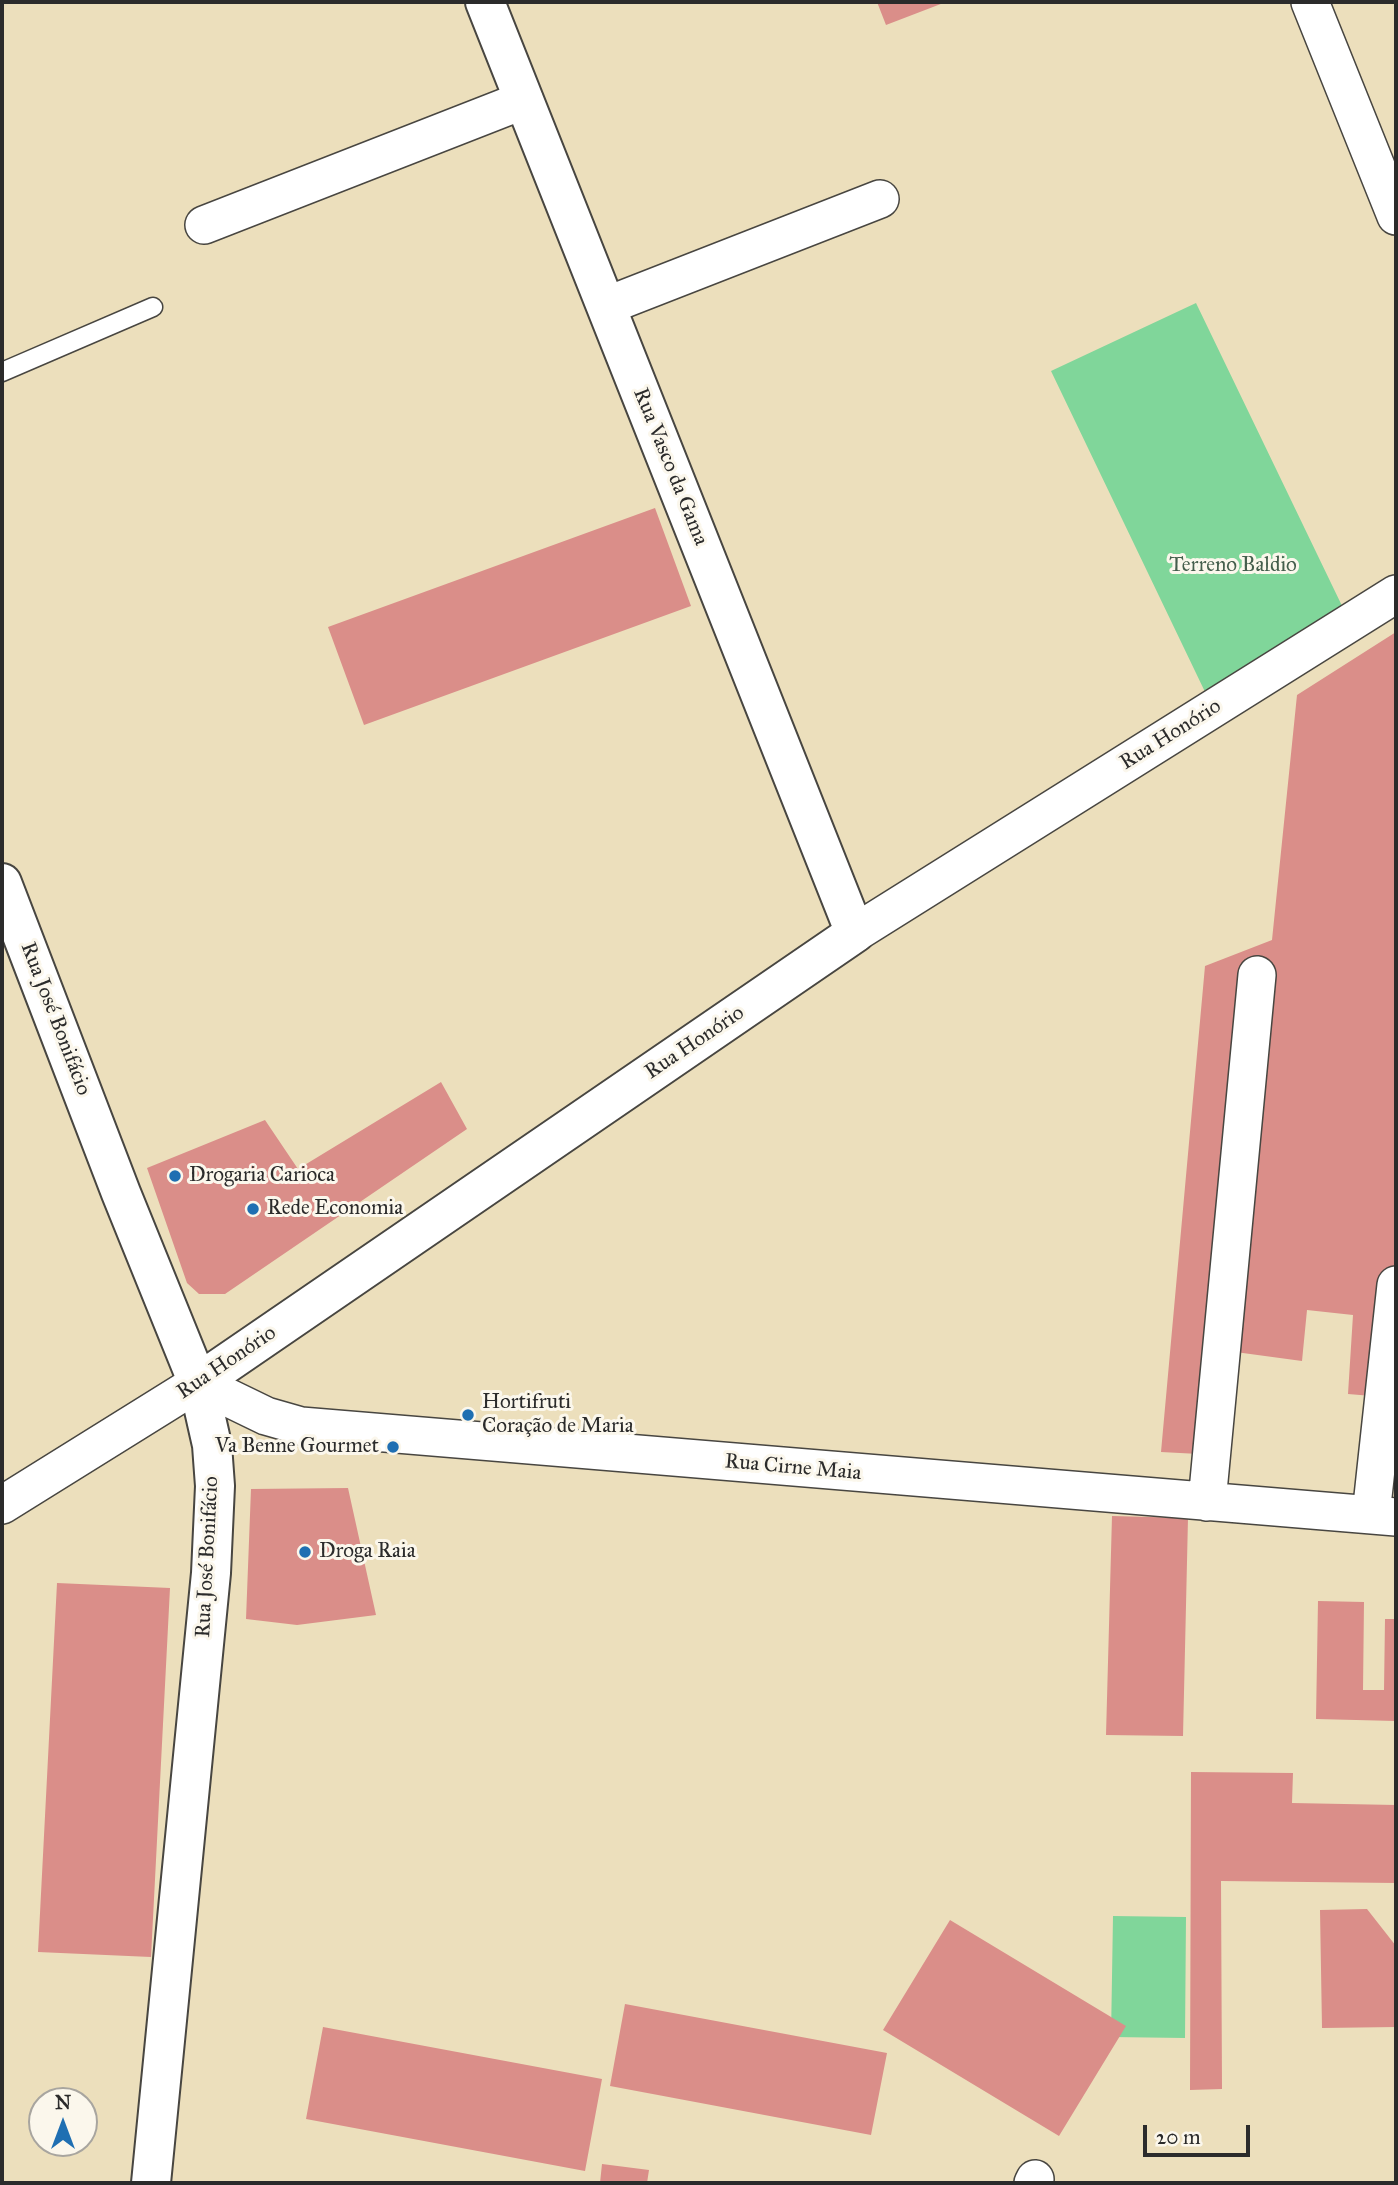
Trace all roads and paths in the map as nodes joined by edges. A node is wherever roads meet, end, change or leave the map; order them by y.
1 (485, 2) edge
2 (1310, 2) edge
3 (524, 100) junction
4 (880, 199) dead end
5 (1396, 216) edge
6 (204, 225) dead end
7 (606, 306) junction
8 (153, 307) dead end
9 (2, 372) edge
10 (1396, 594) edge
11 (2, 883) edge
12 (855, 933) junction
13 (1257, 975) dead end
14 (1396, 1285) edge
15 (198, 1383) junction
16 (1207, 1502) junction
17 (2, 1505) edge
18 (1383, 1516) edge
19 (151, 2183) edge

1 - 3 street, Rua Vasco da Gama
2 - 5 street
3 - 6 street
3 - 7 street, Rua Vasco da Gama
4 - 7 street
7 - 12 street, Rua Vasco da Gama
8 - 9 lane
10 - 12 street, Rua Honório
11 - 15 street, Rua José Bonifácio
12 - 15 street, Rua Honório
13 - 16 street
14 - 18 street
15 - 16 street, Rua Cirne Maia
15 - 17 street, Rua Honório
15 - 19 street, Rua José Bonifácio
16 - 18 street, Rua Cirne Maia

